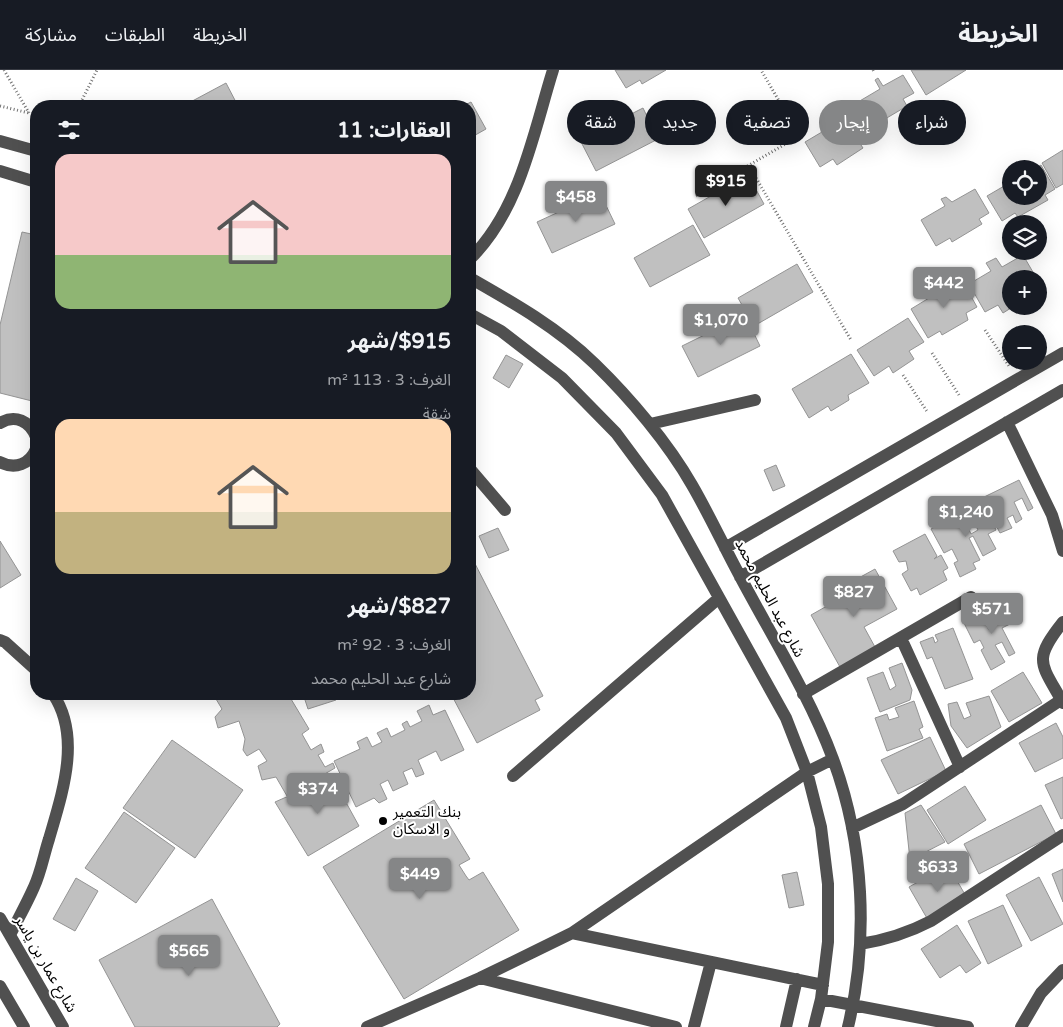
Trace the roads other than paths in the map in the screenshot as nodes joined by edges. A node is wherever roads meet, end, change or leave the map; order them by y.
1 (554, 70) edge
2 (0, 141) edge
3 (30, 149) edge
4 (0, 172) edge
5 (30, 180) edge
6 (476, 252) edge
7 (476, 281) edge
8 (476, 317) edge
9 (1063, 353) edge
10 (1063, 390) edge
11 (755, 400) dead end
12 (1007, 422) junction
13 (0, 423) edge
14 (650, 424) junction
15 (30, 427) edge
16 (30, 458) edge
17 (0, 462) edge
18 (476, 476) edge
19 (505, 510) dead end
20 (725, 548) junction
21 (1063, 551) edge
22 (740, 577) junction
23 (971, 597) dead end
24 (719, 598) junction
25 (1063, 622) edge
26 (901, 638) junction
27 (0, 640) edge
28 (30, 664) edge
29 (803, 694) junction
30 (58, 700) edge
31 (1062, 701) edge
32 (833, 759) junction
33 (960, 767) junction
34 (807, 772) junction
35 (513, 776) dead end
36 (852, 828) junction
37 (1063, 835) edge
38 (0, 918) edge
39 (572, 933) junction
40 (10, 935) junction
41 (860, 944) junction
42 (711, 962) junction
43 (1063, 970) edge
44 (480, 978) junction
45 (797, 979) junction
46 (823, 984) junction
47 (0, 986) edge
48 (821, 999) junction
49 (853, 1005) junction
50 (24, 1027) edge
51 (63, 1027) edge
52 (367, 1027) edge
53 (676, 1027) edge
54 (694, 1027) edge
55 (786, 1027) edge
56 (814, 1027) edge
57 (848, 1027) edge
58 (968, 1027) edge
59 (1021, 1027) edge

1 - 6 street
2 - 3 street
4 - 5 street
7 - 14 street, شارع عبد الحليم محمد
8 - 24 street
9 - 20 street
10 - 12 street
11 - 14 street
12 - 21 street
12 - 22 street
13 - 15 street
14 - 20 street, شارع عبد الحليم محمد
16 - 17 street
18 - 19 street
20 - 22 street, شارع عبد الحليم محمد
22 - 29 street, شارع عبد الحليم محمد
23 - 26 street
24 - 34 street
24 - 35 street
25 - 31 street
26 - 29 street
26 - 33 street
27 - 28 street
29 - 32 street, شارع عبد الحليم محمد
30 - 40 street
31 - 33 street
32 - 34 street
32 - 36 street, شارع عبد الحليم محمد
33 - 36 street
34 - 39 street
34 - 46 street
36 - 41 street, شارع عبد الحليم محمد
37 - 41 street
38 - 40 street, شارع عمار بن ياسر
39 - 42 street
39 - 44 street
40 - 51 street, شارع عمار بن ياسر
41 - 49 street, شارع عبد الحليم محمد
42 - 45 street
42 - 54 street
43 - 59 street
44 - 52 street
44 - 53 street
45 - 46 street
45 - 55 street
46 - 48 street
47 - 50 street
48 - 49 street
48 - 56 street
49 - 57 street, شارع عبد الحليم محمد
49 - 58 street

